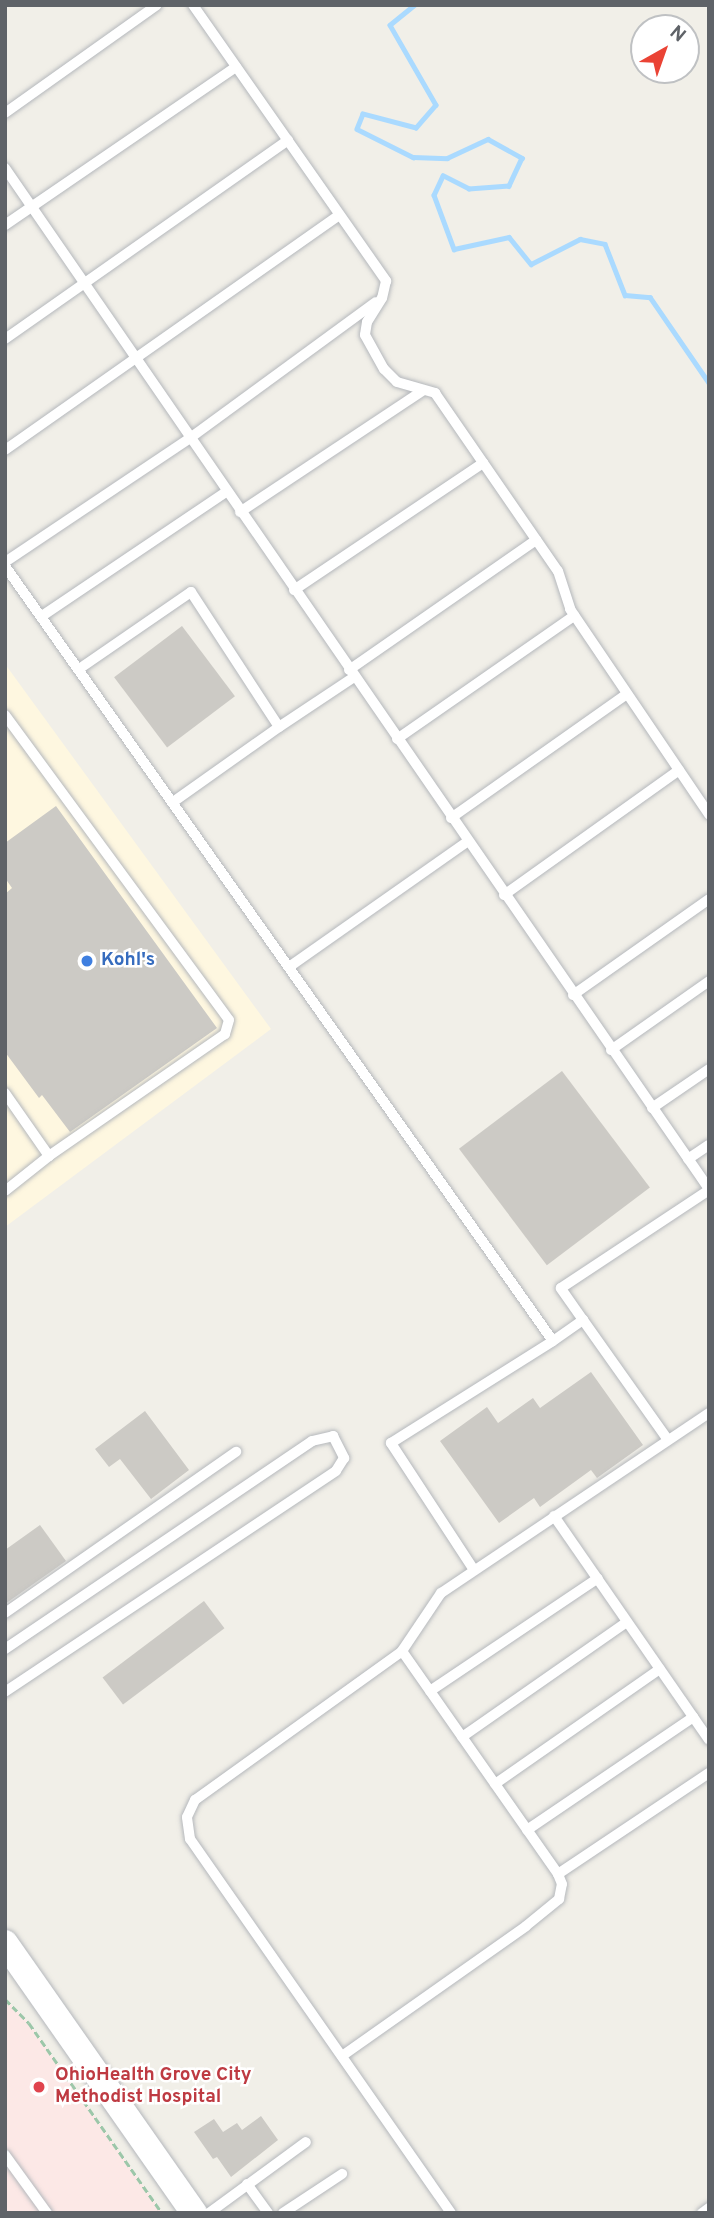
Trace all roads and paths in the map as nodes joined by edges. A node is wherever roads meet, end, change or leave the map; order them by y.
1 (157, 5) edge
2 (193, 5) edge
3 (236, 67) junction
4 (5, 113) edge
5 (288, 141) junction
6 (5, 168) edge
7 (32, 207) junction
8 (340, 215) junction
9 (5, 225) edge
10 (84, 284) junction
11 (382, 298) junction
12 (5, 340) edge
13 (136, 360) junction
14 (422, 391) junction
15 (190, 438) junction
16 (5, 450) edge
17 (483, 463) junction
18 (226, 491) junction
19 (240, 512) junction
20 (536, 540) junction
21 (5, 564) edge
22 (295, 590) junction
23 (43, 616) junction
24 (575, 616) junction
25 (79, 669) junction
26 (351, 673) junction
27 (628, 694) junction
28 (5, 716) edge
29 (279, 727) junction
30 (397, 740) junction
31 (679, 770) junction
32 (173, 802) junction
33 (709, 814) edge
34 (451, 818) junction
35 (467, 842) junction
36 (504, 895) junction
37 (709, 900) edge
38 (289, 967) junction
39 (709, 981) edge
40 (572, 995) junction
41 (611, 1050) junction
42 (709, 1069) edge
43 (5, 1093) edge
44 (652, 1108) junction
45 (709, 1145) edge
46 (49, 1156) junction
47 (688, 1159) junction
48 (709, 1190) edge
49 (5, 1191) edge
50 (583, 1320) junction
51 (553, 1341) junction
52 (709, 1413) edge
53 (668, 1440) junction
54 (236, 1452) dead end
55 (554, 1516) junction
56 (474, 1570) junction
57 (597, 1578) junction
58 (5, 1613) edge
59 (628, 1622) junction
60 (5, 1649) edge
61 (402, 1651) junction
62 (660, 1669) junction
63 (430, 1691) junction
64 (5, 1692) edge
65 (693, 1717) junction
66 (462, 1737) junction
67 (709, 1740) edge
68 (709, 1773) edge
69 (495, 1784) junction
70 (527, 1830) junction
71 (558, 1874) junction
72 (9, 1955) edge
73 (5, 1999) edge
74 (341, 2056) junction
75 (306, 2142) dead end
76 (5, 2155) edge
77 (342, 2174) dead end
78 (247, 2184) junction
79 (709, 2208) edge
80 (47, 2213) edge
81 (162, 2213) edge
82 (194, 2213) edge
83 (209, 2213) edge
84 (268, 2213) edge
85 (283, 2213) edge
86 (451, 2213) edge
87 (702, 2213) edge

1 - 4 lane
2 - 3 lane
3 - 5 lane
3 - 7 lane
5 - 8 lane
5 - 10 lane
6 - 7 lane
7 - 9 lane
7 - 10 lane
8 - 11 lane
8 - 13 lane
10 - 12 lane
10 - 13 lane
11 - 14 lane
11 - 15 lane
13 - 15 lane
13 - 16 lane
14 - 17 lane
14 - 19 lane
15 - 18 lane
15 - 21 lane
17 - 20 lane
17 - 22 lane
18 - 19 lane
18 - 23 lane
19 - 22 lane
20 - 24 lane
20 - 26 lane
21 - 23 lane
22 - 26 lane
23 - 25 lane
24 - 27 lane
24 - 30 lane
25 - 29 lane
25 - 32 lane
26 - 29 lane
26 - 30 lane
27 - 31 lane
27 - 34 lane
28 - 46 lane
29 - 32 lane
30 - 34 lane
31 - 33 lane
31 - 36 lane
32 - 38 lane
34 - 35 lane
35 - 36 lane
35 - 38 lane
36 - 40 lane
37 - 40 lane
38 - 51 lane
39 - 41 lane
40 - 41 lane
41 - 44 lane
42 - 44 lane
43 - 46 lane
44 - 47 lane
45 - 47 lane
46 - 49 lane
47 - 48 lane
48 - 50 lane
50 - 51 lane
50 - 53 lane
51 - 56 lane
52 - 53 lane
53 - 55 lane
54 - 58 lane
55 - 56 lane
55 - 57 lane
56 - 61 lane
57 - 59 lane
57 - 63 lane
59 - 62 lane
59 - 66 lane
60 - 64 lane
61 - 63 lane
61 - 74 lane
62 - 65 lane
62 - 69 lane
63 - 66 lane
65 - 67 lane
65 - 70 lane
66 - 69 lane
68 - 71 lane
69 - 70 lane
70 - 71 lane
71 - 74 lane
72 - 82 main road
73 - 81 path
74 - 86 lane
75 - 78 lane
76 - 80 lane
77 - 85 lane
78 - 83 lane
78 - 84 lane
79 - 87 lane

